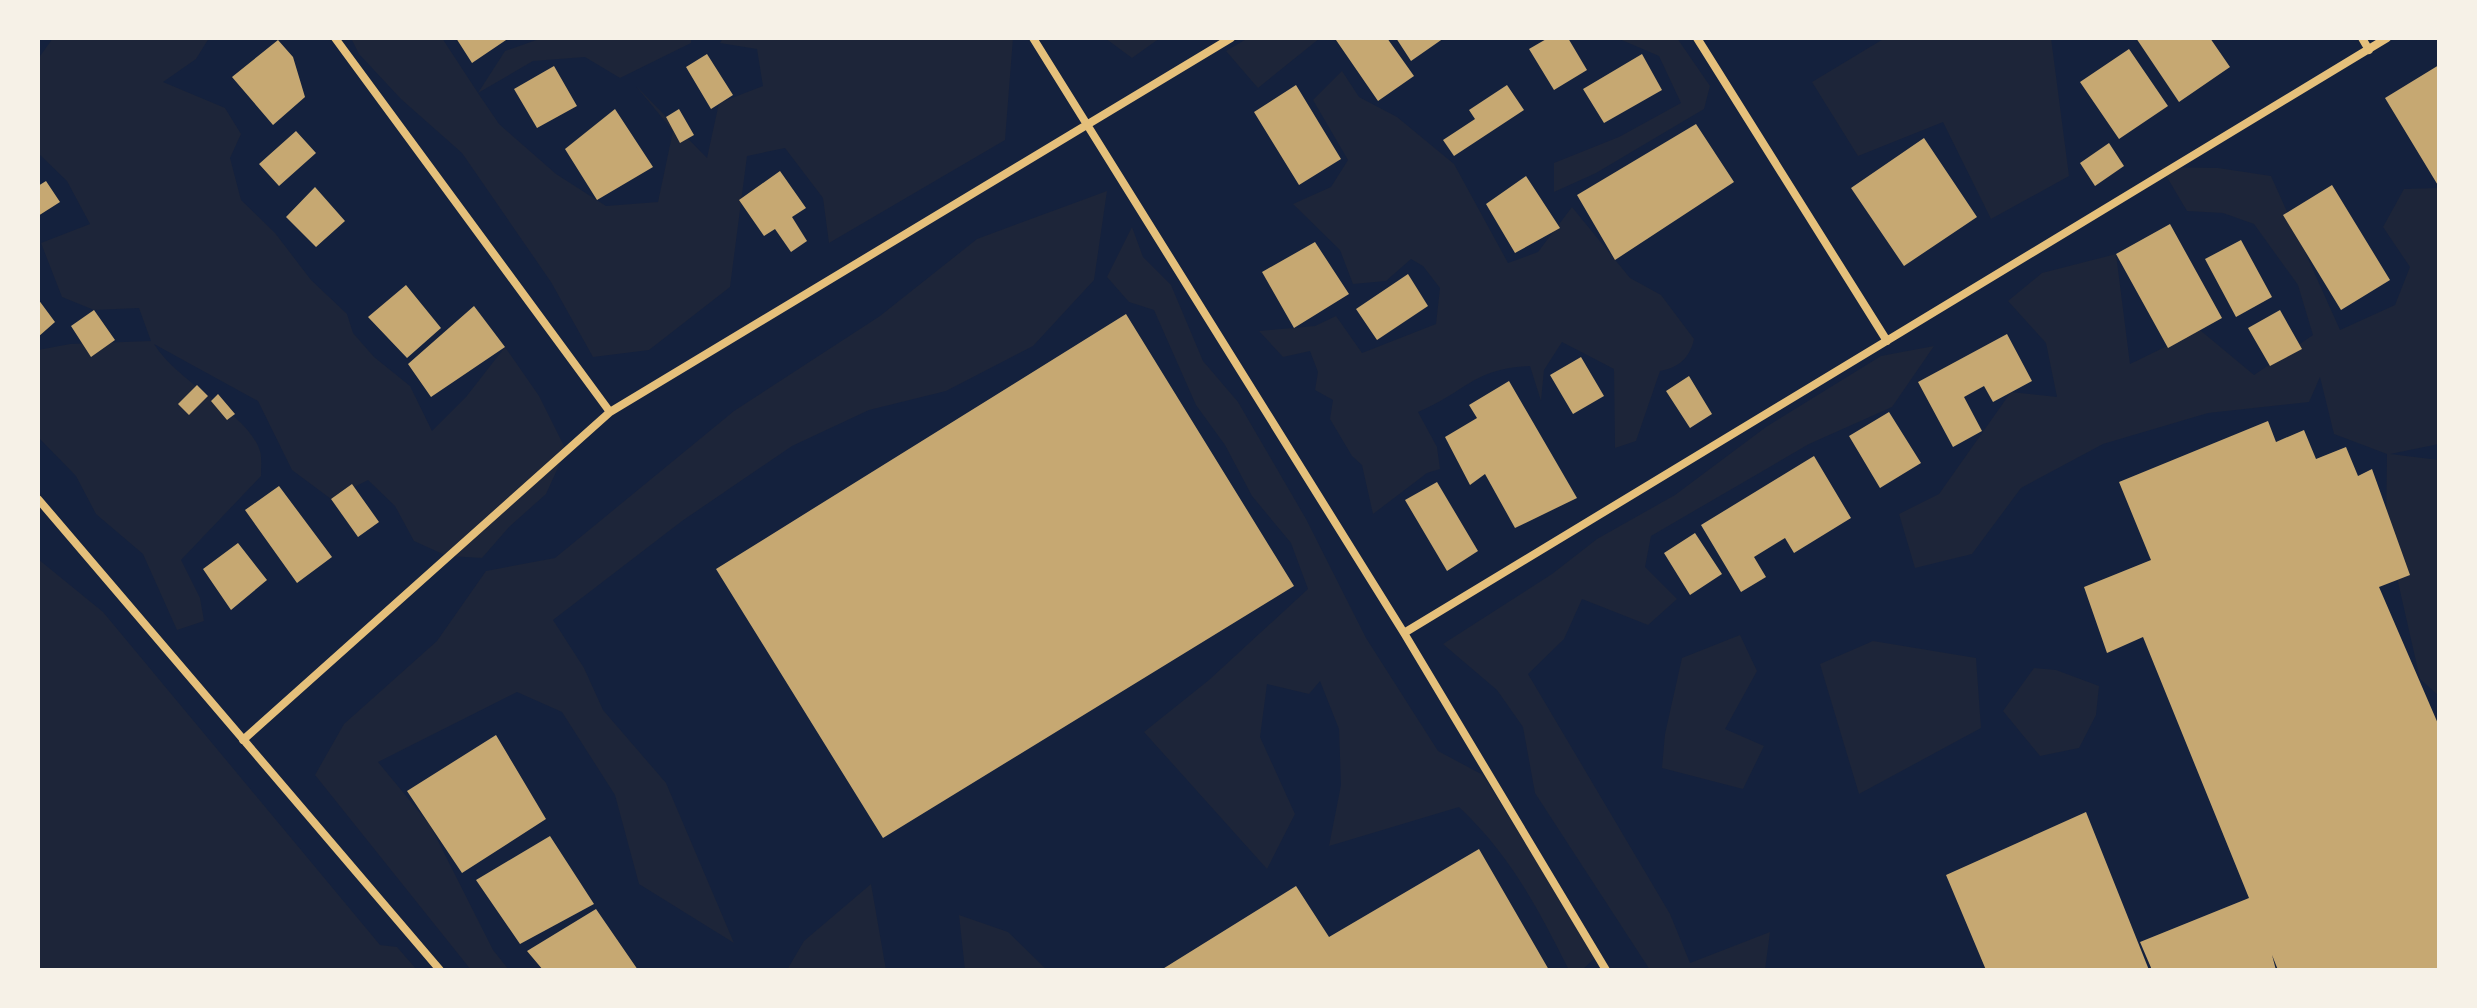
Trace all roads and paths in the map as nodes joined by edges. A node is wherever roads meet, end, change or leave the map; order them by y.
1 (335, 38) edge
2 (1033, 38) edge
3 (1231, 38) edge
4 (1697, 38) edge
5 (2362, 38) edge
6 (2387, 38) edge
7 (2369, 50) junction
8 (1089, 126) junction
9 (1887, 341) junction
10 (610, 412) junction
11 (38, 499) edge
12 (1404, 633) junction
13 (243, 740) junction
14 (440, 970) edge
15 (1606, 970) edge

1 - 10 street
2 - 8 street
3 - 8 street
4 - 9 street
5 - 7 street
6 - 7 street
7 - 9 street
8 - 10 street
8 - 12 street
9 - 12 street
10 - 13 street
11 - 13 street
12 - 15 street
13 - 14 street

